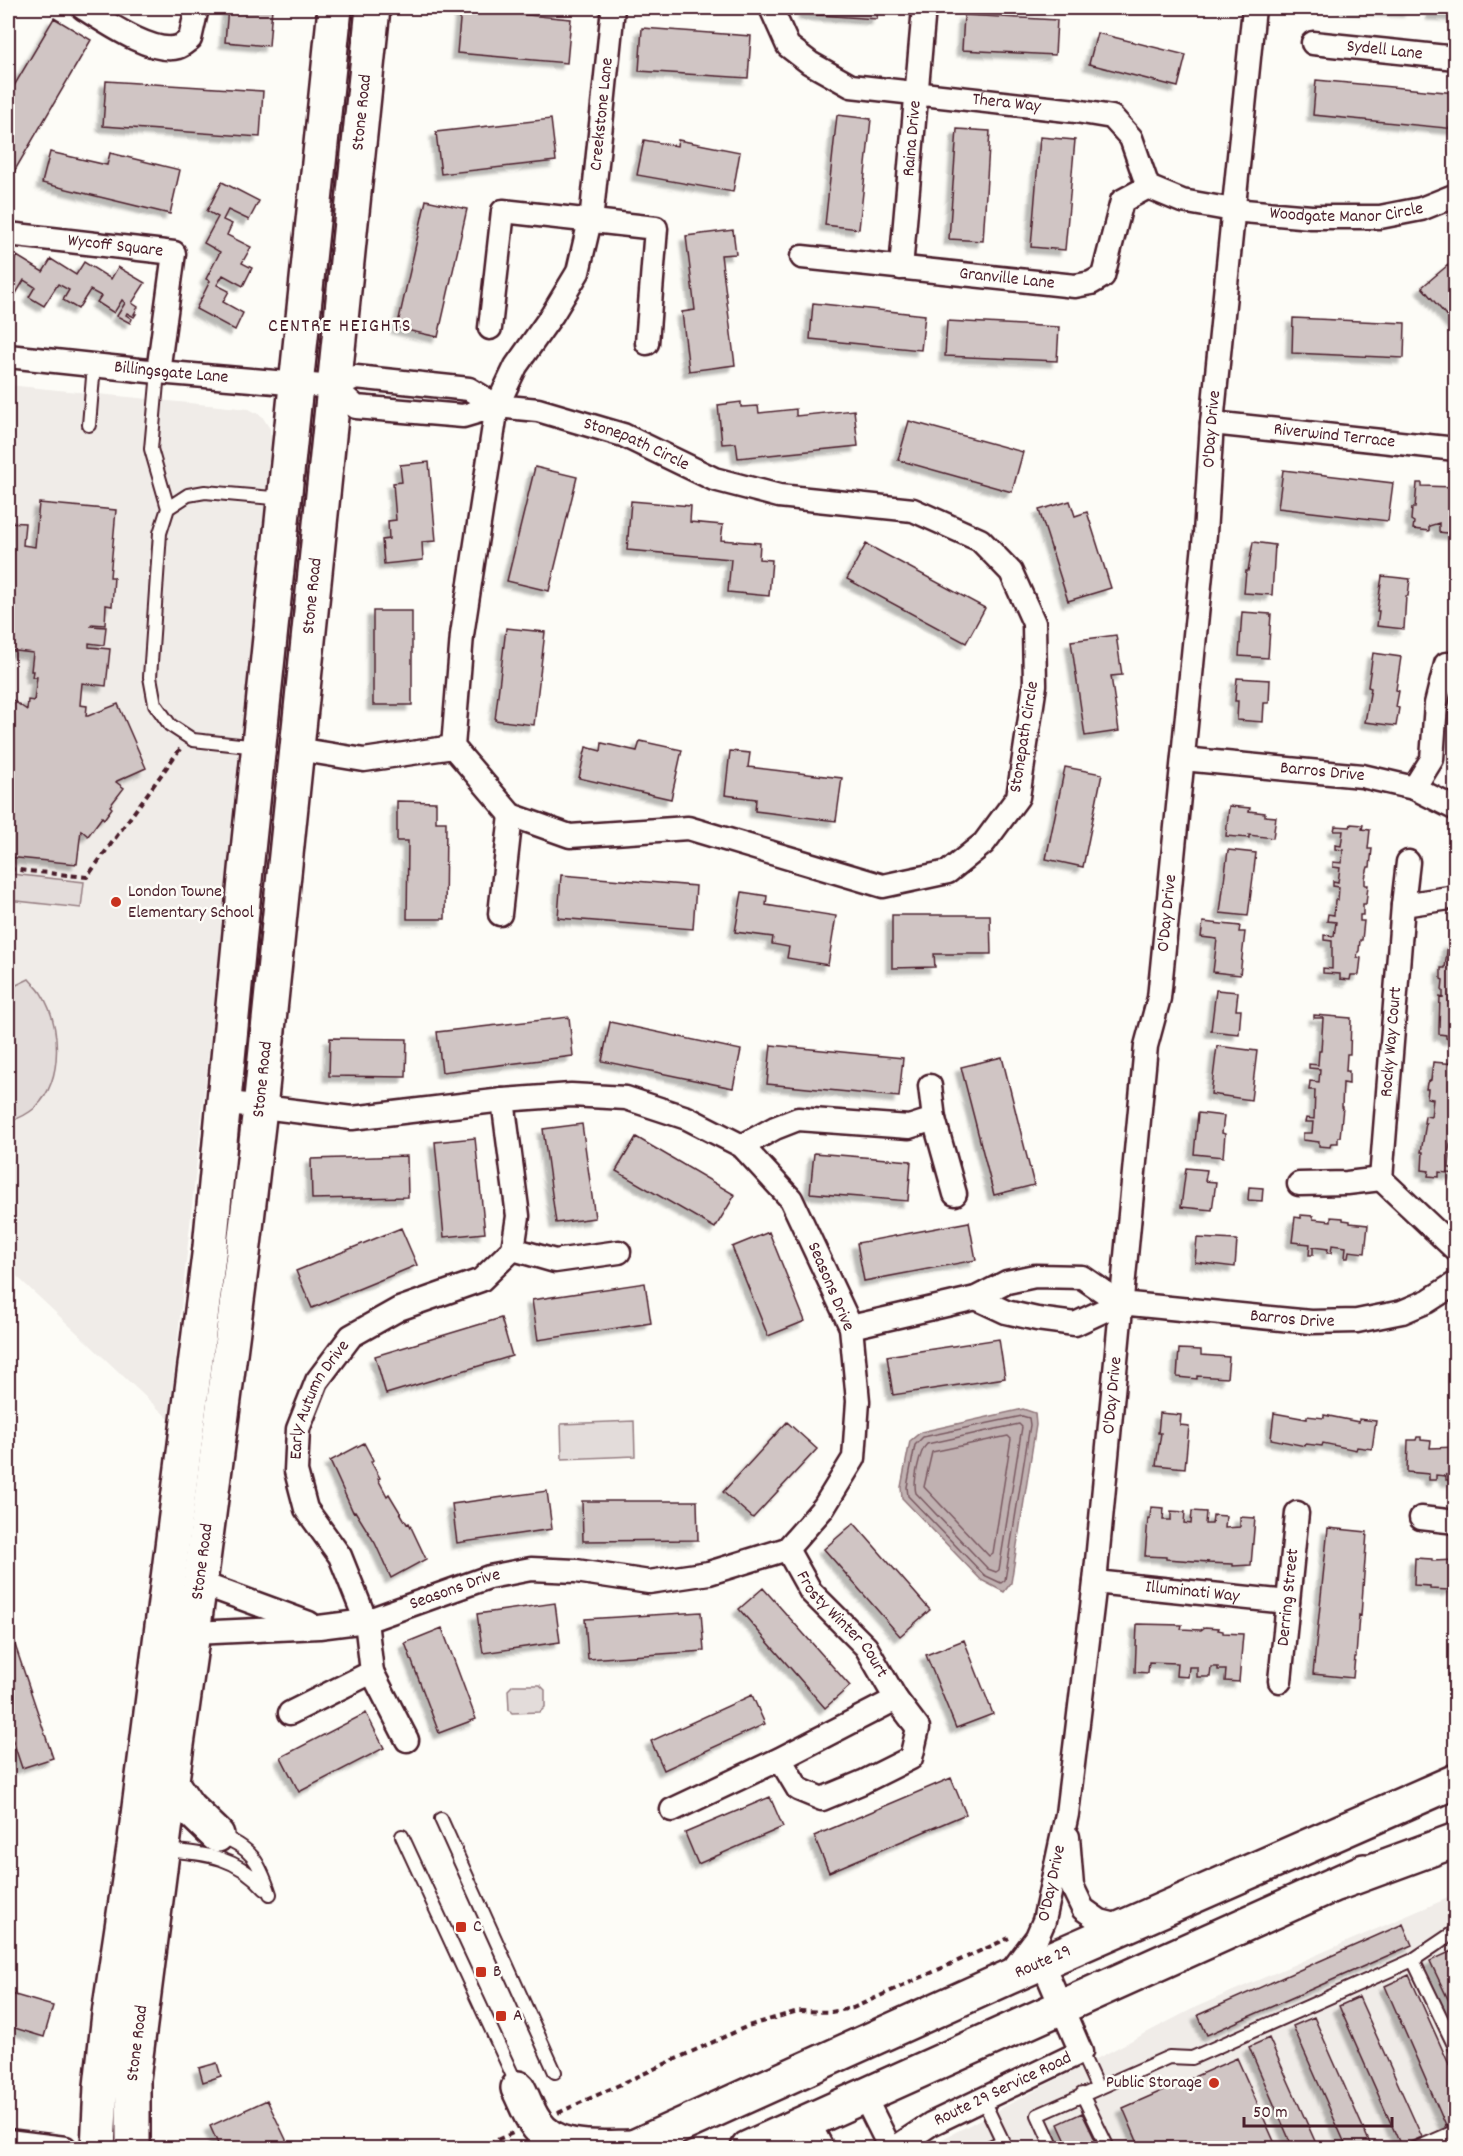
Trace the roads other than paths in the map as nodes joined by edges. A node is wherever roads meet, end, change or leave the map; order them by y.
1 (83, 8) edge
2 (197, 8) edge
3 (335, 8) edge
4 (373, 8) edge
5 (613, 8) edge
6 (771, 8) edge
7 (924, 8) edge
8 (1254, 8) edge
9 (1312, 43) dead end
10 (1455, 58) edge
11 (916, 93) junction
12 (1148, 187) junction
13 (1455, 195) edge
14 (1233, 210) junction
15 (589, 222) junction
16 (8, 234) edge
17 (802, 257) dead end
18 (901, 268) junction
19 (490, 328) dead end
20 (647, 343) dead end
21 (8, 356) edge
22 (94, 365) junction
23 (158, 372) junction
24 (297, 384) junction
25 (334, 387) junction
26 (497, 406) junction
27 (1212, 423) junction
28 (89, 425) dead end
29 (1455, 448) edge
30 (285, 499) junction
31 (168, 508) junction
32 (1455, 664) edge
33 (258, 747) junction
34 (453, 747) junction
35 (297, 749) junction
36 (1183, 759) junction
37 (1414, 788) junction
38 (1455, 809) edge
39 (511, 815) junction
40 (1408, 862) dead end
41 (1455, 897) edge
42 (1403, 905) junction
43 (500, 914) dead end
44 (930, 1086) dead end
45 (503, 1100) junction
46 (222, 1102) junction
47 (260, 1108) junction
48 (934, 1119) junction
49 (742, 1146) junction
50 (1381, 1179) junction
51 (1299, 1184) dead end
52 (955, 1194) dead end
53 (513, 1249) junction
54 (1455, 1250) edge
55 (619, 1252) dead end
56 (1455, 1283) edge
57 (976, 1298) junction
58 (1120, 1303) junction
59 (851, 1327) junction
60 (1297, 1513) dead end
61 (1421, 1518) dead end
62 (1455, 1522) edge
63 (787, 1550) junction
64 (1095, 1582) junction
65 (200, 1583) junction
66 (1288, 1602) junction
67 (366, 1621) junction
68 (319, 1627) junction
69 (193, 1633) junction
70 (372, 1672) junction
71 (1280, 1681) dead end
72 (896, 1699) junction
73 (290, 1713) dead end
74 (408, 1740) dead end
75 (780, 1759) junction
76 (1455, 1781) edge
77 (172, 1784) junction
78 (672, 1810) dead end
79 (1067, 1814) junction
80 (441, 1819) dead end
81 (1455, 1829) edge
82 (162, 1833) junction
83 (402, 1836) dead end
84 (1455, 1840) edge
85 (1339, 1883) junction
86 (1134, 1923) junction
87 (1455, 1931) edge
88 (1413, 1960) junction
89 (1042, 1962) junction
90 (1007, 1978) junction
91 (1062, 2006) junction
92 (1455, 2049) edge
93 (1082, 2052) junction
94 (555, 2072) dead end
95 (1097, 2087) junction
96 (518, 2088) joint
97 (1082, 2094) junction
98 (864, 2096) junction
99 (983, 2100) junction
100 (1455, 2131) edge
101 (815, 2135) edge
102 (8, 2141) edge
103 (1004, 2145) edge
104 (65, 2148) edge
105 (98, 2148) edge
106 (133, 2148) edge
107 (633, 2148) edge
108 (748, 2148) edge
109 (890, 2148) edge
110 (895, 2148) edge
111 (988, 2148) edge
112 (1053, 2148) edge
113 (1108, 2148) edge
114 (1417, 2148) edge

1 - 2 street
3 - 24 main road, Stone Road
4 - 25 main road, Stone Road
5 - 15 street, Creekstone Lane
6 - 11 street, Thera Way
7 - 11 street, Raina Drive
8 - 14 street, O'Day Drive
9 - 10 street, Sydell Lane
11 - 12 street, Thera Way
11 - 18 street, Raina Drive
12 - 14 street
12 - 18 street, Granville Lane
13 - 14 street, Woodgate Manor Circle
14 - 27 street, O'Day Drive
15 - 19 street
15 - 20 street
15 - 26 street, Creekstone Lane
16 - 23 street, Wycoff Square
17 - 18 street, Granville Lane
21 - 22 street, Billingsgate Lane
22 - 23 street, Billingsgate Lane
22 - 28 lane
23 - 24 street, Billingsgate Lane
23 - 31 lane
24 - 25 street, Billingsgate Lane
24 - 30 main road, Stone Road
25 - 26 street, Stonepath Circle
25 - 35 main road, Stone Road
26 - 34 street
26 - 39 street, Stonepath Circle
27 - 29 street, Riverwind Terrace
27 - 36 street, O'Day Drive
30 - 31 lane
30 - 33 main road, Stone Road
31 - 33 lane
32 - 37 street
33 - 46 main road, Stone Road
34 - 35 street
34 - 39 street, Stonepath Circle
35 - 47 main road, Stone Road
36 - 37 street, Barros Drive
36 - 58 street, O'Day Drive
37 - 38 street, Barros Drive
39 - 43 street
40 - 42 street, Rocky Way Court
41 - 42 street
42 - 50 street, Rocky Way Court
44 - 48 street
45 - 47 street, Seasons Drive
45 - 49 street, Seasons Drive
45 - 53 street
46 - 47 street, Seasons Drive
46 - 82 main road, Stone Road
47 - 65 main road, Stone Road
48 - 49 street
48 - 52 street
49 - 59 street, Seasons Drive
50 - 51 street
50 - 54 street
53 - 55 street
53 - 67 street, Early Autumn Drive
56 - 58 street, Barros Drive
57 - 58 street
57 - 58 street
57 - 59 street
58 - 64 street, O'Day Drive
59 - 63 street, Seasons Drive
60 - 66 street, Derring Street
61 - 62 street
63 - 67 street, Seasons Drive
63 - 72 street, Frosty Winter Court
64 - 66 street, Illuminati Way
64 - 79 street, O'Day Drive
65 - 68 street, Seasons Drive
65 - 69 main road, Stone Road
66 - 71 street, Derring Street
67 - 68 street, Seasons Drive
67 - 70 street, Early Autumn Drive
68 - 69 street, Seasons Drive
69 - 77 main road, Stone Road
70 - 73 street
70 - 74 street, Early Autumn Drive
72 - 75 street, Frosty Winter Court
72 - 75 street, Frosty Winter Court
75 - 78 street, Frosty Winter Court
76 - 86 main road, Route 29
77 - 82 main road, Stone Road
77 - 82 main road
79 - 86 street, O'Day Drive
79 - 90 street, O'Day Drive
80 - 94 lane
81 - 85 main road
82 - 82 lane
82 - 105 main road, Stone Road
82 - 106 main road, Stone Road
83 - 96 lane
84 - 85 main road
85 - 91 main road
86 - 89 main road, Route 29
87 - 88 lane
88 - 92 lane
88 - 95 lane
89 - 90 main road, Route 29
89 - 91 street
90 - 107 main road, Route 29
91 - 93 street
91 - 98 main road
93 - 95 lane
93 - 99 street, Route 29 Service Road
95 - 97 lane
96 - 107 main road
97 - 112 lane
97 - 113 lane
98 - 101 main road
98 - 109 street
99 - 103 lane
99 - 110 street, Route 29 Service Road
100 - 114 lane
101 - 108 main road
102 - 104 street
103 - 111 lane

